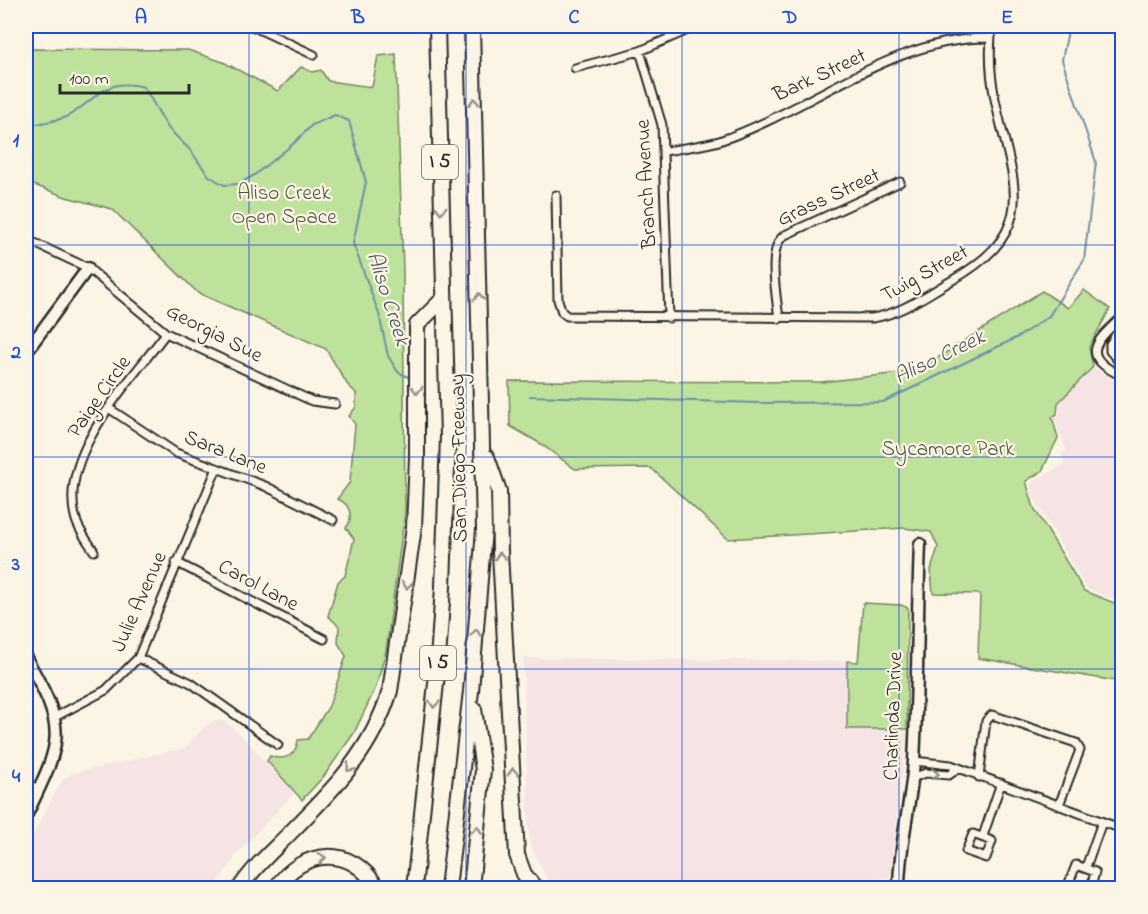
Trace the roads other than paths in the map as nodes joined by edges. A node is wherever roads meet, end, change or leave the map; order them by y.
1 (252, 26) edge
2 (437, 26) edge
3 (472, 26) edge
4 (697, 26) edge
5 (992, 26) edge
6 (991, 38) junction
7 (640, 51) junction
8 (314, 55) dead end
9 (575, 68) dead end
10 (665, 151) junction
11 (900, 182) dead end
12 (556, 195) dead end
13 (26, 239) edge
14 (88, 268) junction
15 (443, 299) junction
16 (1122, 316) edge
17 (669, 318) junction
18 (779, 319) junction
19 (1122, 325) edge
20 (166, 333) junction
21 (26, 352) edge
22 (1122, 366) edge
23 (1122, 376) edge
24 (335, 404) dead end
25 (110, 409) junction
26 (483, 447) junction
27 (217, 468) junction
28 (333, 520) dead end
29 (920, 544) dead end
30 (94, 551) dead end
31 (176, 562) junction
32 (324, 639) dead end
33 (26, 658) edge
34 (138, 658) junction
35 (471, 691) junction
36 (55, 717) junction
37 (278, 746) dead end
38 (914, 761) junction
39 (957, 769) junction
40 (979, 777) junction
41 (912, 778) junction
42 (26, 783) edge
43 (1000, 783) junction
44 (38, 789) junction
45 (1059, 805) junction
46 (26, 816) edge
47 (1102, 822) junction
48 (1122, 829) edge
49 (983, 836) dead end
50 (1086, 867) junction
51 (240, 888) edge
52 (276, 888) edge
53 (377, 888) edge
54 (414, 888) edge
55 (448, 888) edge
56 (471, 888) edge
57 (535, 888) edge
58 (899, 888) edge
59 (1086, 888) edge
60 (1091, 888) edge

1 - 8 street
2 -> 15 highway, San Diego Freeway / I 5
26 -> 3 highway, San Diego Freeway / I 5
4 - 7 street
5 - 6 street, Twig Street
6 - 10 street, Bark Street
6 - 18 street, Twig Street
7 - 9 street
7 - 10 street, Branch Avenue
10 - 17 street, Branch Avenue
11 - 18 street, Grass Street
12 - 17 street, Twig Street
13 - 14 street, Georgia Sue
14 - 20 street, Georgia Sue
14 - 21 street
15 -> 51 highway
15 -> 54 highway, San Diego Freeway / I 5
16 - 23 street
17 - 18 street, Twig Street
19 - 22 street
20 - 24 street, Georgia Sue
20 - 25 street, Paige Circle
25 - 27 street, Sara Lane
25 - 30 street, Paige Circle
35 -> 26 highway, San Diego Freeway / I 5
57 -> 26 highway
27 - 28 street, Sara Lane
27 - 31 street, Julie Avenue
29 - 38 street, Charlinda Drive
31 - 32 street, Carol Lane
31 - 34 street, Julie Avenue
33 - 36 street
34 - 36 street, Julie Avenue
34 - 37 street
35 - 55 highway, San Diego Freeway / I 5
56 -> 35 highway
36 - 44 street
38 - 39 street
38 - 41 street, Charlinda Drive
39 - 40 street
41 -> 39 street
40 - 43 street
40 - 45 street
41 - 58 street, Charlinda Drive
42 - 44 street
43 - 45 street
43 - 49 street
44 - 46 street
45 - 47 street
47 - 48 street
47 - 50 street
50 - 59 street
50 - 60 street
52 -> 53 highway

